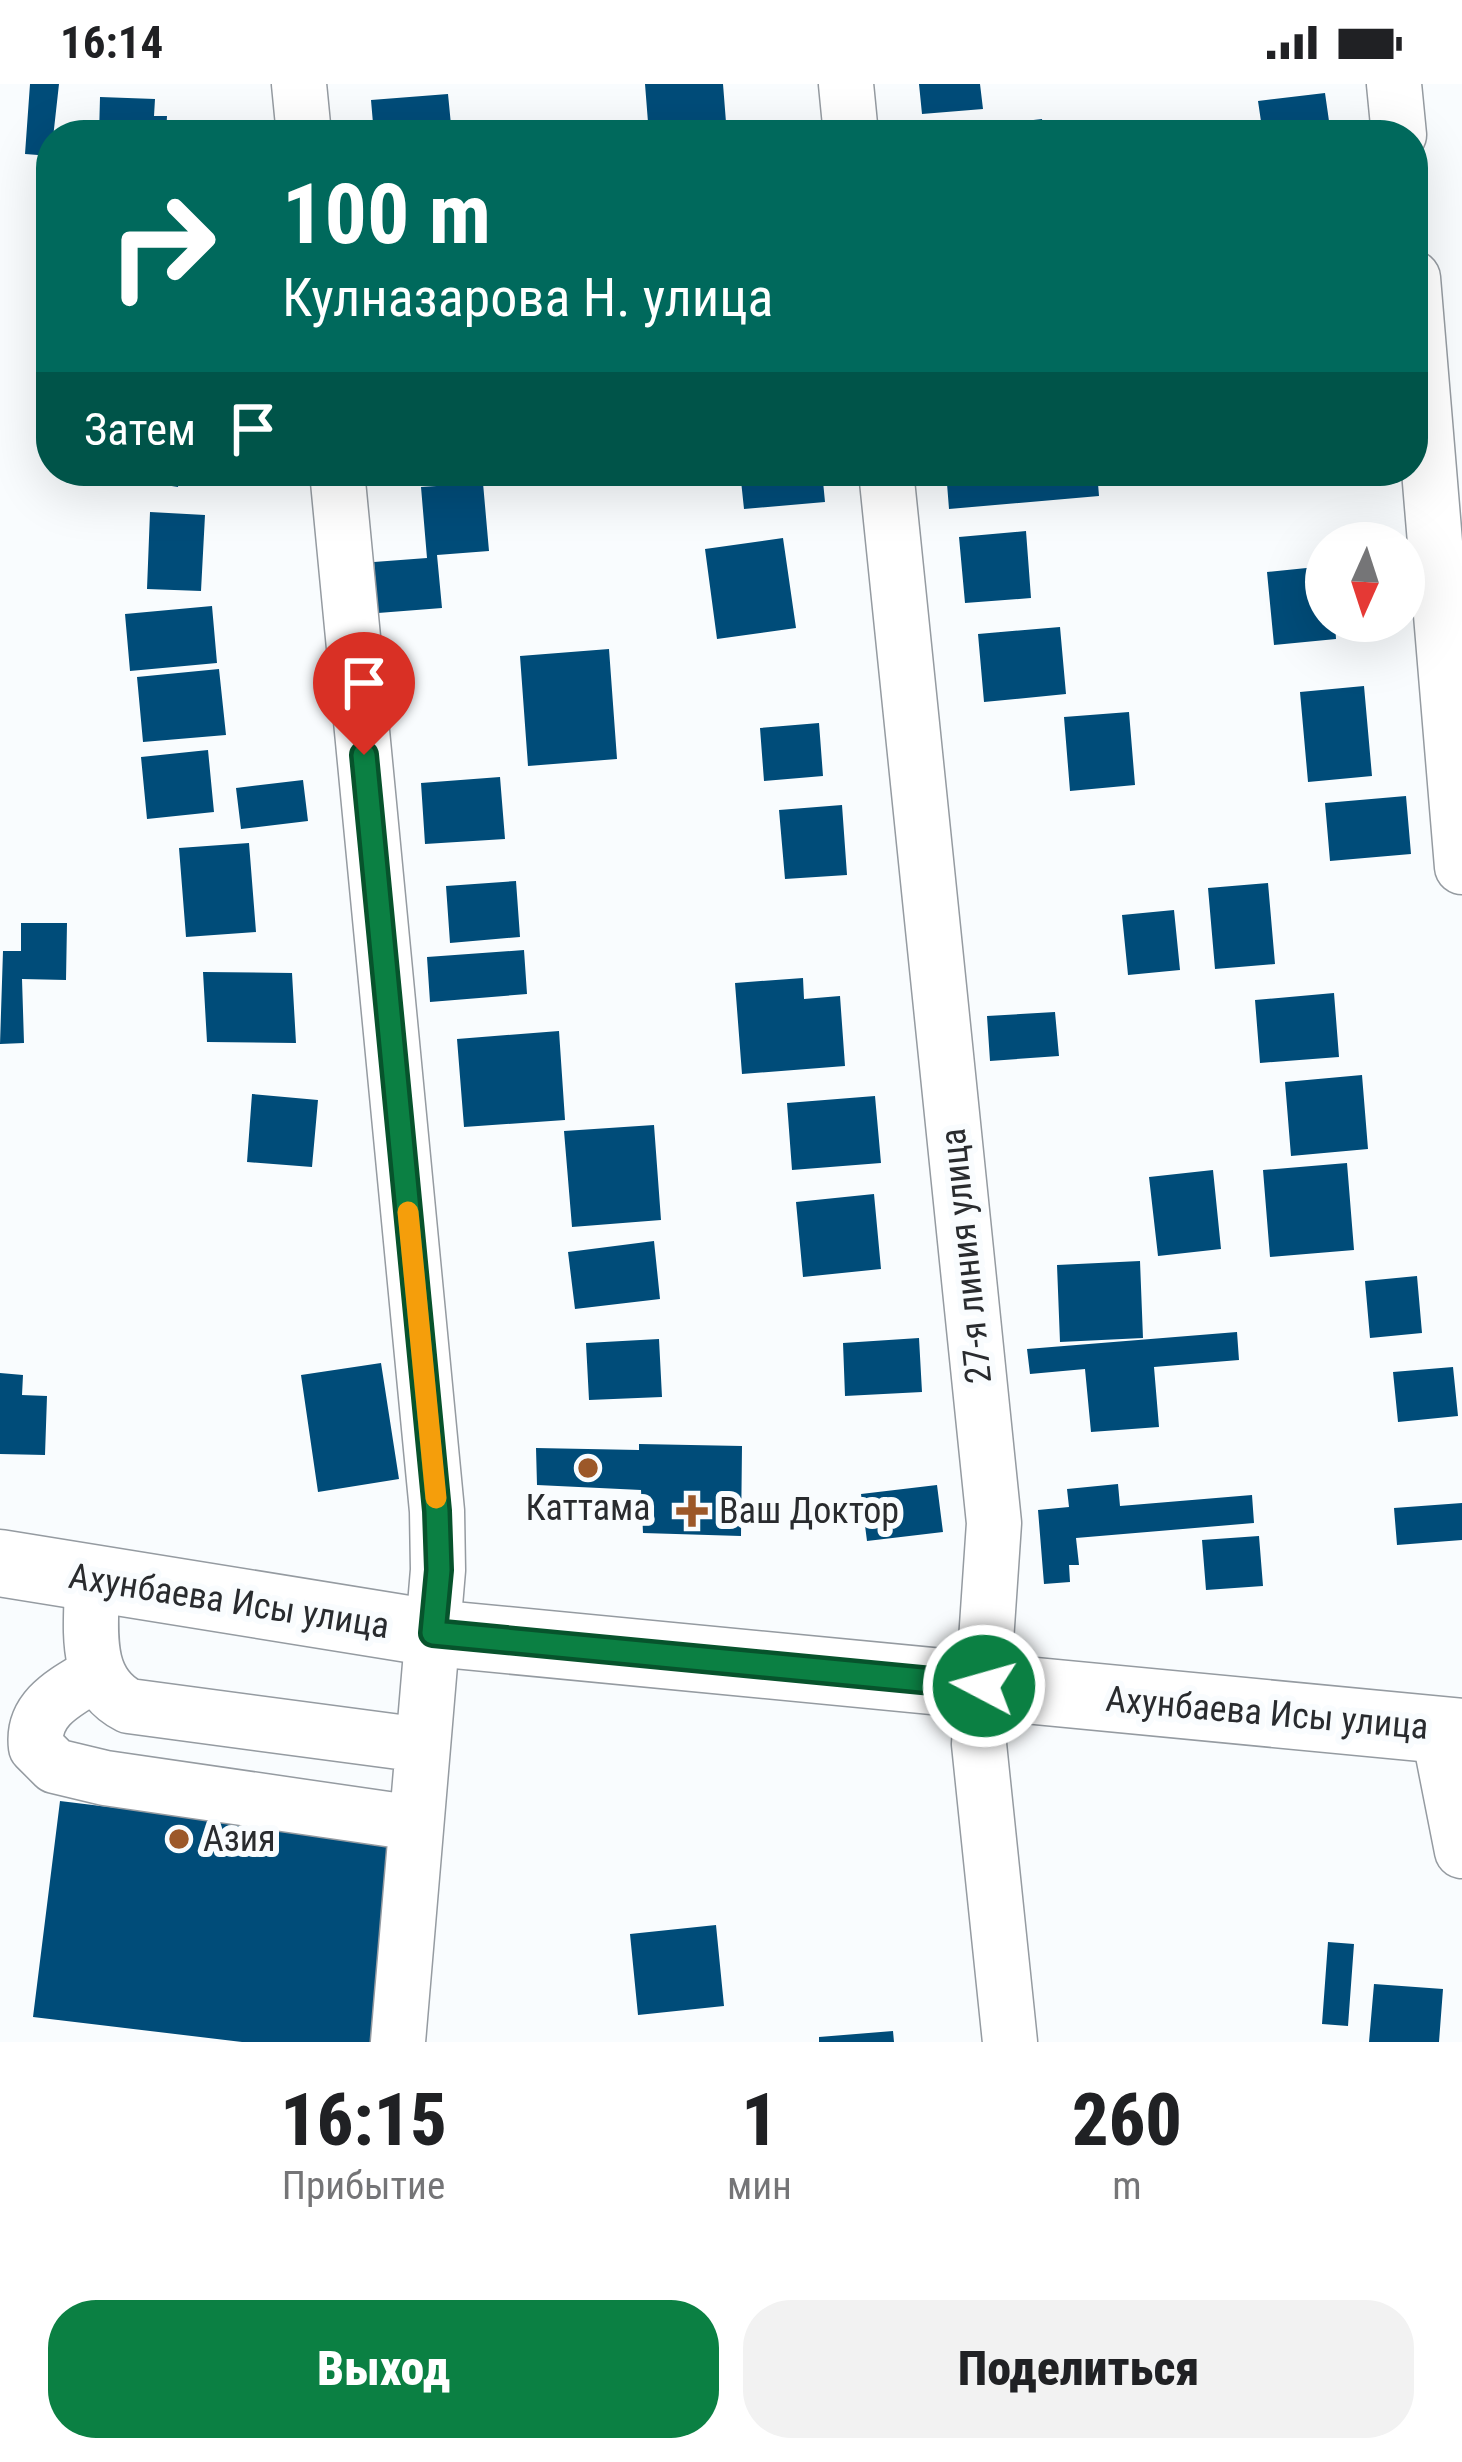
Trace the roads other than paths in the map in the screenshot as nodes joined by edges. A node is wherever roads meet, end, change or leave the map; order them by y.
1 (299, 84) edge
2 (846, 84) edge
3 (1394, 84) edge
4 (303, 120) edge
5 (850, 120) edge
6 (1398, 120) edge
7 (1428, 363) edge
8 (1447, 471) edge
9 (338, 486) edge
10 (888, 486) edge
11 (1462, 867) edge
12 (0, 1562) edge
13 (92, 1580) junction
14 (433, 1633) junction
15 (97, 1672) junction
16 (984, 1686) junction
17 (1450, 1731) edge
18 (422, 1745) junction
19 (416, 1823) junction
20 (1462, 1851) edge
21 (398, 2042) edge
22 (1010, 2042) edge

1 - 4 street
2 - 5 street
3 - 6 street
7 - 8 street
8 - 11 street
9 - 14 street
10 - 16 street, 27-я линия улица
12 - 13 main road, Ахунбаева Исы улица
13 - 14 main road, Ахунбаева Исы улица
13 - 15 street
14 - 16 main road, Ахунбаева Исы улица
14 - 18 street
15 - 18 street
15 - 19 street
16 - 17 main road, Ахунбаева Исы улица
16 - 22 street, 27-я линия улица
17 - 20 street
18 - 19 street
19 - 21 street

